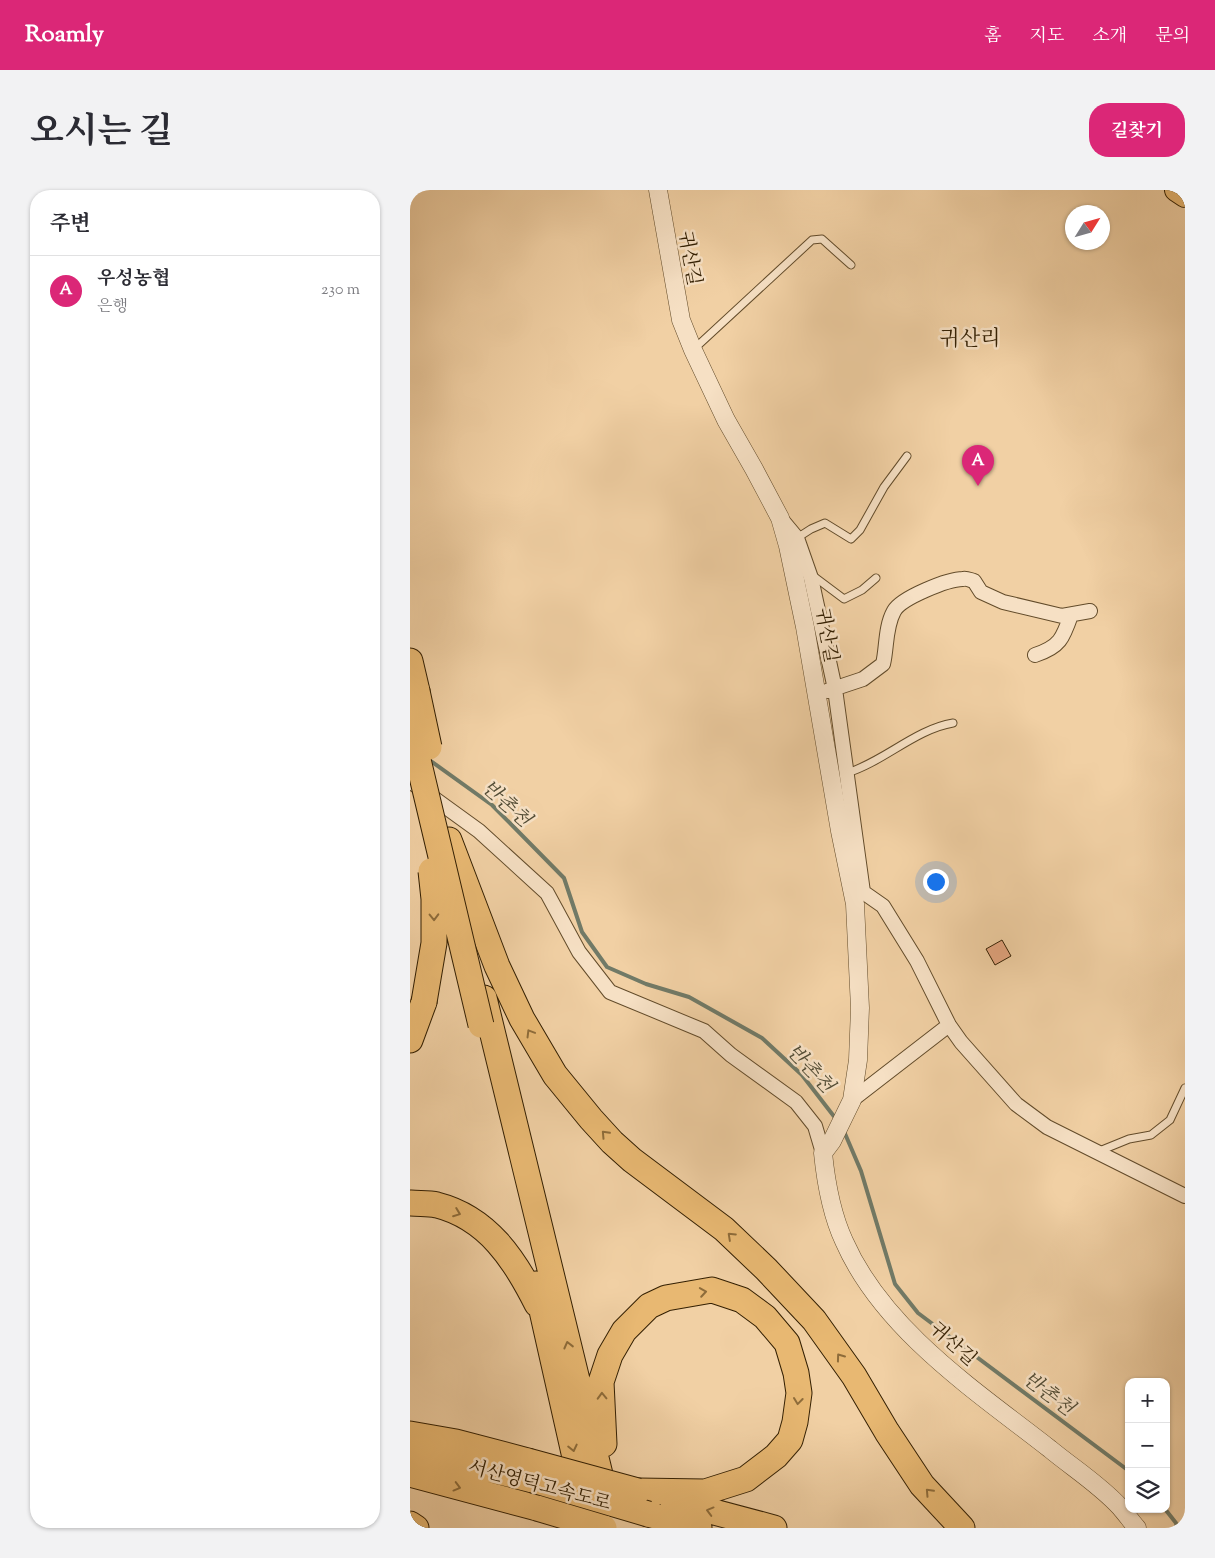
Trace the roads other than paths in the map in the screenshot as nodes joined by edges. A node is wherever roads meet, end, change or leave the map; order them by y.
1 (658, 190) edge
2 (1176, 190) edge
3 (1185, 196) edge
4 (851, 265) dead end
5 (693, 350) junction
6 (907, 456) dead end
7 (780, 518) junction
8 (797, 538) junction
9 (809, 574) junction
10 (876, 578) dead end
11 (1090, 611) dead end
12 (1071, 614) junction
13 (1035, 655) dead end
14 (410, 661) edge
15 (834, 689) junction
16 (816, 694) junction
17 (953, 722) dead end
18 (410, 728) edge
19 (847, 774) junction
20 (410, 781) edge
21 (450, 840) junction
22 (857, 891) junction
23 (949, 1025) junction
24 (486, 1030) junction
25 (410, 1040) edge
26 (1185, 1088) edge
27 (849, 1105) junction
28 (828, 1147) junction
29 (1097, 1152) junction
30 (1185, 1196) edge
31 (410, 1203) edge
32 (559, 1390) junction
33 (410, 1420) edge
34 (410, 1434) edge
35 (456, 1442) junction
36 (410, 1450) edge
37 (531, 1471) junction
38 (410, 1474) edge
39 (638, 1491) junction
40 (410, 1524) edge
41 (604, 1525) edge
42 (416, 1528) edge
43 (699, 1528) edge
44 (774, 1528) edge
45 (962, 1528) edge
46 (1137, 1528) edge

1 - 5 street, 귀산길
2 - 3 highway
4 - 5 lane
5 - 7 street, 귀산길
6 - 8 lane
7 - 8 street
7 - 16 street, 귀산길
8 - 9 street
9 - 10 lane
9 - 15 street
11 - 12 street
12 - 13 street
12 - 15 street
14 - 21 highway, bridge
15 - 16 street
15 - 19 street
16 - 22 street, 귀산길
17 - 19 lane
18 - 24 highway, bridge
18 -> 25 highway, bridge
19 - 22 street
20 - 28 street
21 - 24 highway
45 -> 21 highway
22 - 23 street
22 - 27 street, 귀산길
23 - 27 street
23 - 29 street
24 - 32 highway
41 -> 24 highway
26 - 29 lane
27 - 28 street, 귀산길
28 - 46 street, 귀산길
29 - 30 street
31 -> 32 highway
32 -> 41 highway
33 - 35 highway
34 - 35 highway
35 - 37 highway
36 - 37 highway, 서산영덕고속도로
37 - 39 highway, bridge
37 - 43 highway, 서산영덕고속도로, bridge
38 -> 41 highway, 서산영덕고속도로, bridge
41 -> 39 highway
44 -> 39 highway
40 - 42 highway

